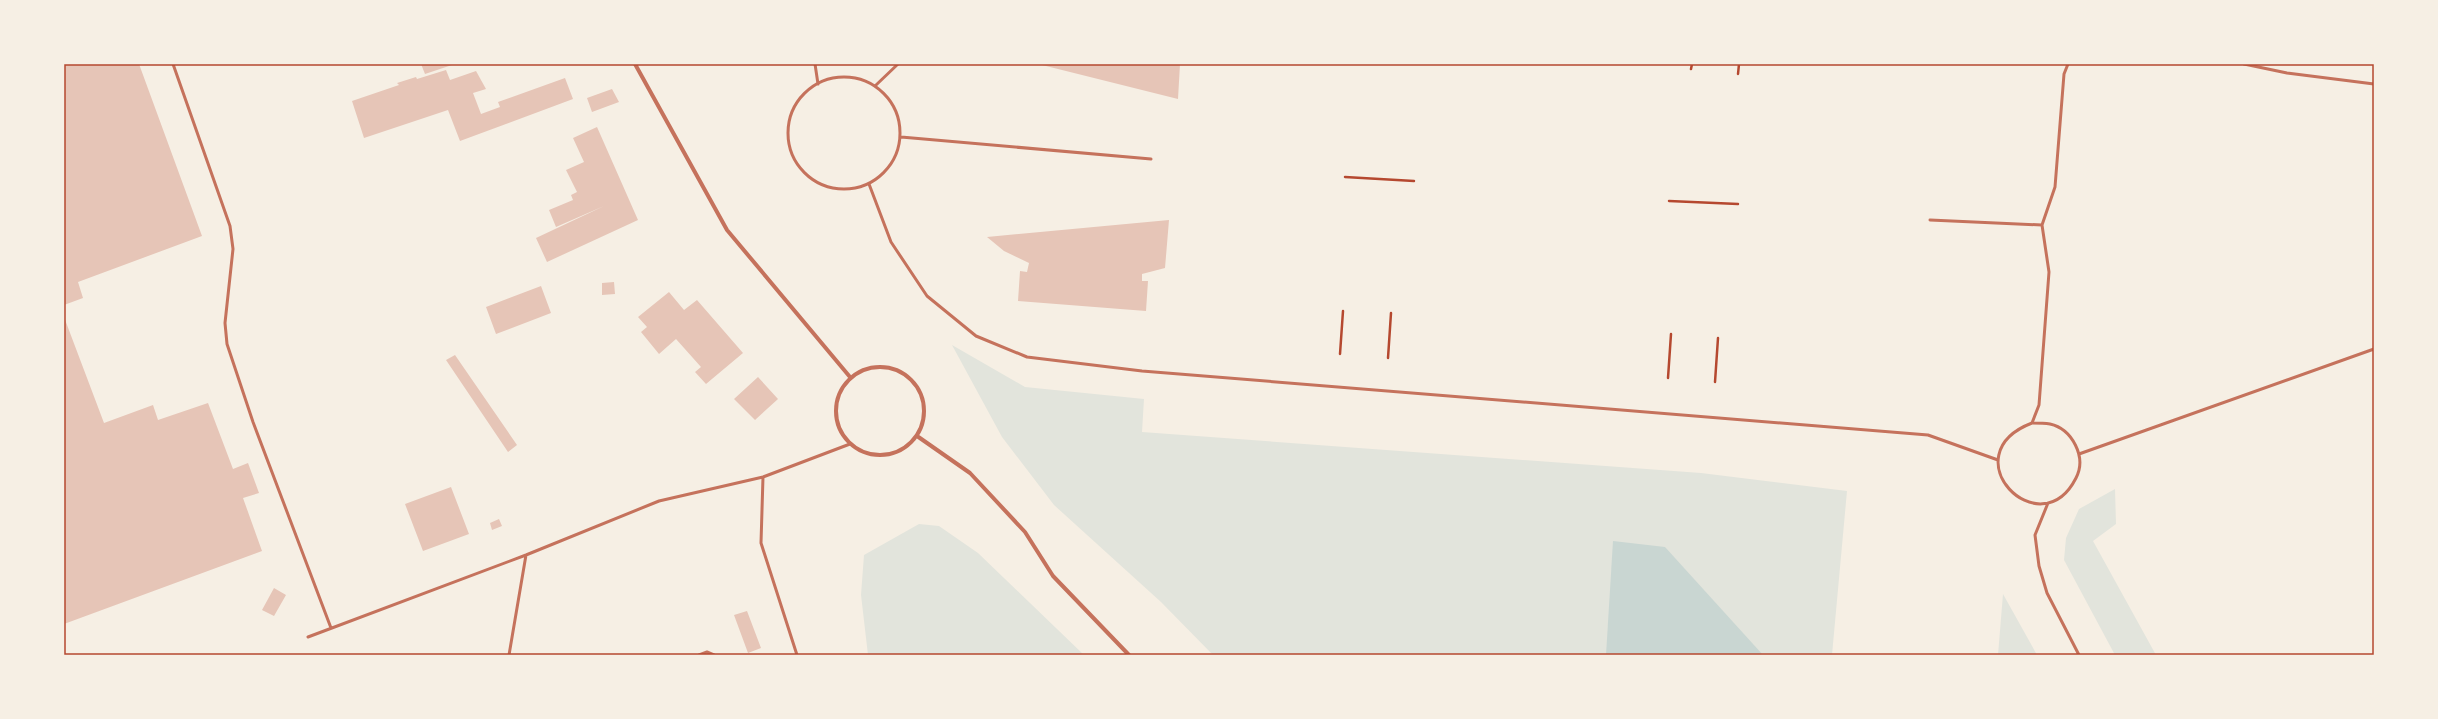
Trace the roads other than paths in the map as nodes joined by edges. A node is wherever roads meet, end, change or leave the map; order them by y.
1 (172, 64) edge
2 (635, 64) edge
3 (815, 64) edge
4 (898, 64) edge
5 (2068, 64) edge
6 (2244, 64) edge
7 (818, 84) junction
8 (2374, 84) edge
9 (875, 86) junction
10 (901, 137) junction
11 (1151, 159) dead end
12 (869, 184) junction
13 (1930, 220) dead end
14 (2042, 225) junction
15 (2374, 349) edge
16 (850, 377) junction
17 (2032, 423) junction
18 (917, 436) junction
19 (850, 444) junction
20 (2078, 454) junction
21 (1998, 460) junction
22 (763, 477) junction
23 (2048, 503) junction
24 (526, 555) junction
25 (331, 628) junction
26 (308, 637) dead end
27 (509, 655) edge
28 (699, 655) edge
29 (714, 655) edge
30 (797, 655) edge
31 (1130, 655) edge
32 (2079, 655) edge

1 - 25 lane
2 - 16 street
3 - 7 lane
4 - 9 lane
5 - 14 lane
6 - 8 lane
7 - 9 lane
7 - 12 lane
9 - 10 lane
10 - 11 lane
10 - 12 lane
12 - 21 lane
13 - 14 lane
14 - 17 lane
15 - 20 lane
16 - 18 street
16 - 19 street
17 - 20 lane
17 - 21 lane
18 - 19 street
18 - 31 street
19 - 22 lane
20 - 23 lane
21 - 23 lane
22 - 24 lane
22 - 30 lane
23 - 32 lane
24 - 25 lane
24 - 27 lane
25 - 26 lane
28 - 29 lane

